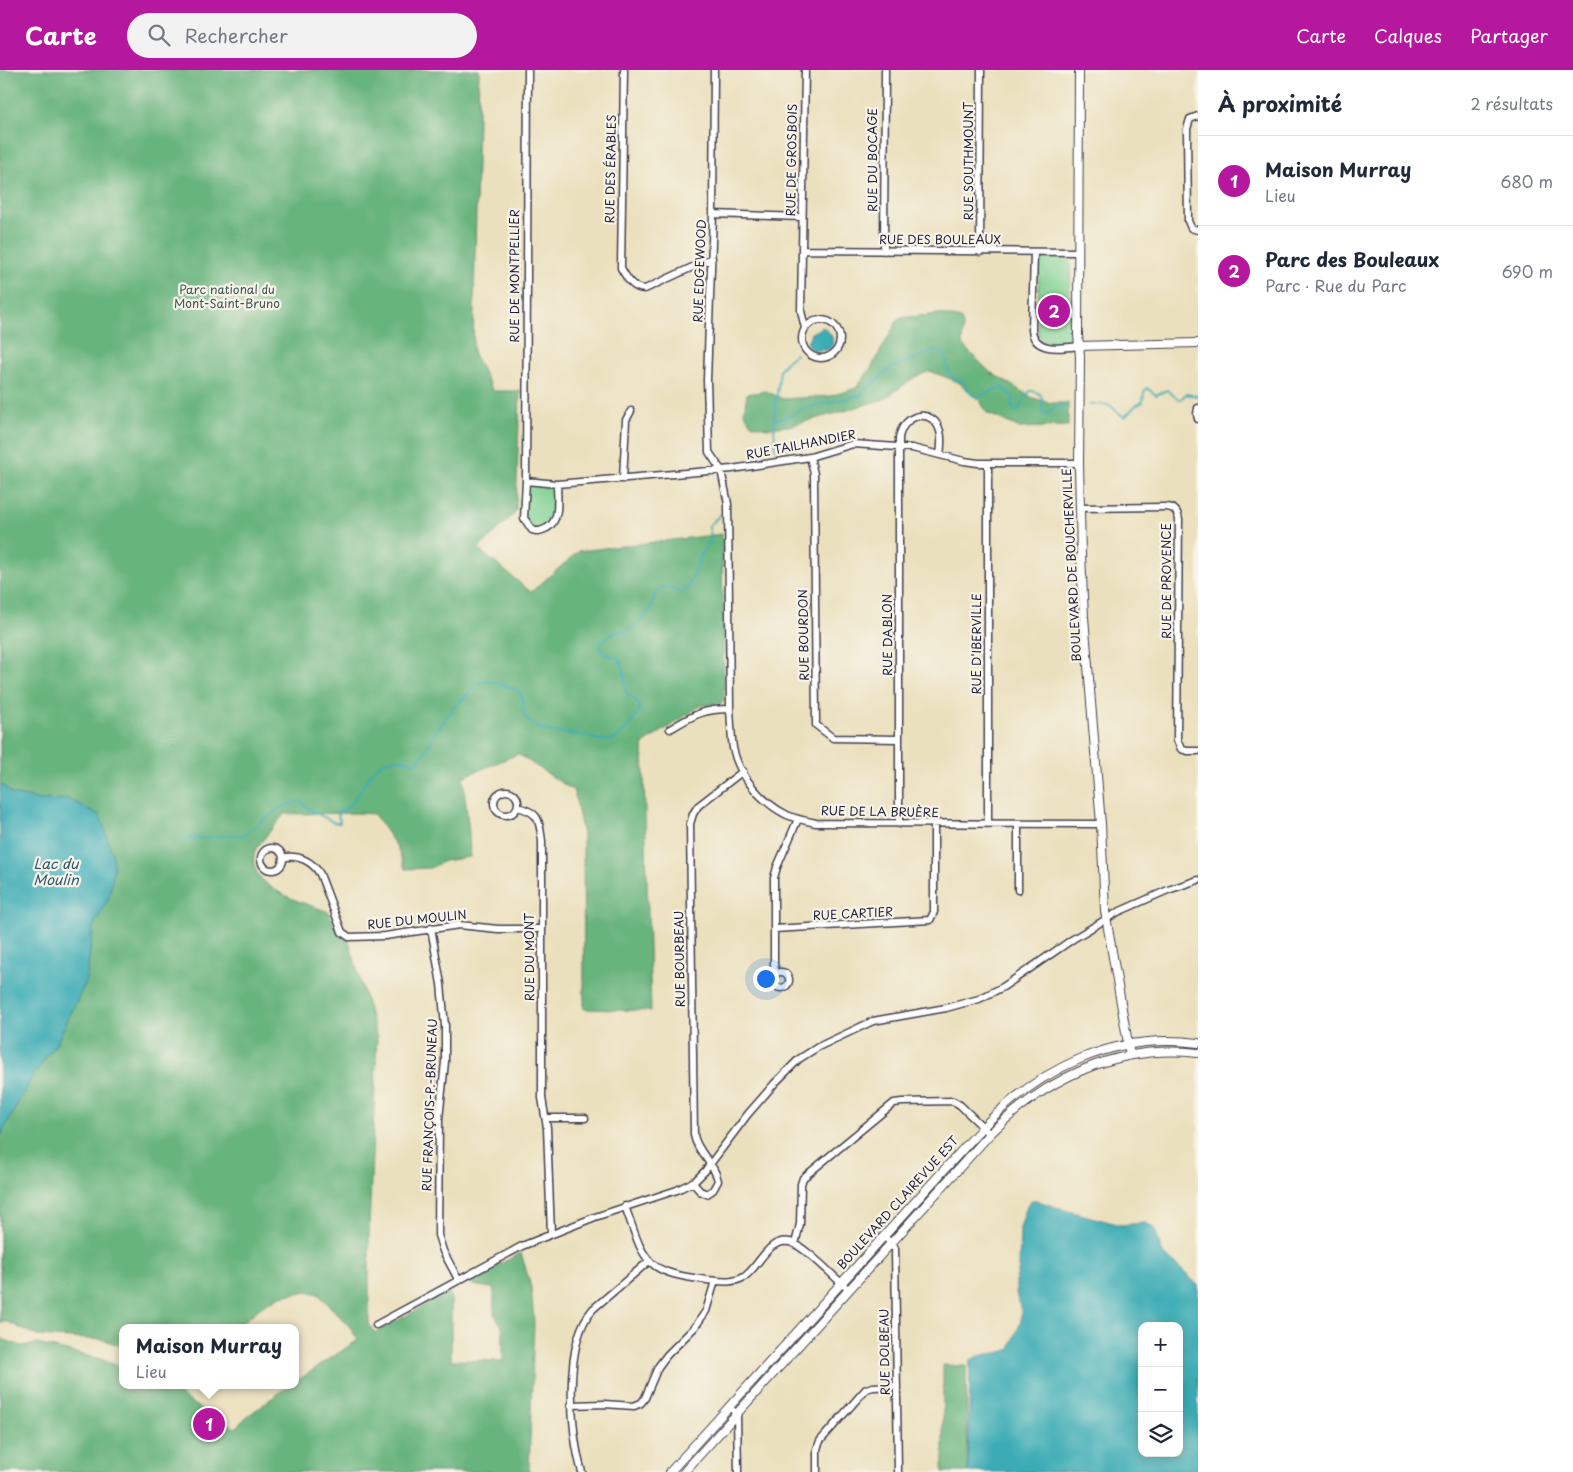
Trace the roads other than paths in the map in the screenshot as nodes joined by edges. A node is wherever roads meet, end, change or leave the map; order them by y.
1 (528, 70) edge
2 (624, 70) edge
3 (714, 70) edge
4 (805, 70) edge
5 (885, 70) edge
6 (981, 70) edge
7 (1079, 70) edge
8 (1198, 116) edge
9 (713, 214) junction
10 (802, 217) junction
11 (1198, 230) edge
12 (802, 250) junction
13 (884, 251) junction
14 (980, 252) junction
15 (1034, 252) junction
16 (1078, 252) junction
17 (712, 258) junction
18 (805, 328) junction
19 (1198, 342) edge
20 (1079, 346) junction
21 (1198, 408) edge
22 (631, 411) dead end
23 (1198, 419) edge
24 (899, 446) junction
25 (940, 455) junction
26 (810, 457) junction
27 (1079, 463) junction
28 (988, 464) junction
29 (721, 470) junction
30 (623, 479) junction
31 (526, 482) junction
32 (557, 484) junction
33 (1080, 508) junction
34 (730, 709) junction
35 (670, 729) dead end
36 (899, 739) junction
37 (1198, 752) edge
38 (743, 771) junction
39 (518, 807) dead end
40 (798, 819) junction
41 (899, 824) junction
42 (934, 824) junction
43 (988, 824) junction
44 (1018, 824) junction
45 (1101, 824) junction
46 (283, 858) dead end
47 (1198, 880) edge
48 (1018, 890) dead end
49 (1106, 918) junction
50 (431, 928) junction
51 (541, 929) junction
52 (774, 930) junction
53 (776, 973) dead end
54 (1198, 1043) edge
55 (1128, 1045) junction
56 (1198, 1053) edge
57 (1130, 1055) junction
58 (547, 1118) junction
59 (585, 1118) dead end
60 (983, 1127) junction
61 (990, 1134) junction
62 (711, 1164) junction
63 (692, 1182) junction
64 (625, 1206) junction
65 (551, 1234) junction
66 (884, 1236) junction
67 (891, 1243) junction
68 (795, 1244) junction
69 (649, 1261) junction
70 (458, 1279) junction
71 (715, 1281) junction
72 (841, 1283) junction
73 (849, 1290) junction
74 (376, 1325) dead end
75 (897, 1386) junction
76 (571, 1405) junction
77 (729, 1407) junction
78 (737, 1414) junction
79 (582, 1472) edge
80 (670, 1472) edge
81 (684, 1472) edge
82 (738, 1472) edge
83 (817, 1472) edge
84 (898, 1472) edge

1 - 31 street, RUE DE MONTPELLIER
2 - 17 street, RUE DES ÉRABLES
3 - 9 street, RUE EDGEWOOD
4 - 10 street, RUE DE GROSBOIS
5 - 13 street, RUE DU BOCAGE
6 - 14 street, RUE SOUTHMOUNT
7 - 16 street, BOULEVARD DE BOUCHERVILLE
8 - 11 street
9 - 10 street
9 - 17 street, RUE EDGEWOOD
10 - 12 street, RUE DE GROSBOIS
12 - 13 street, RUE DES BOULEAUX
12 - 18 street, RUE DE GROSBOIS
13 - 14 street, RUE DES BOULEAUX
14 - 15 street, RUE DES BOULEAUX
15 - 16 street, RUE DES BOULEAUX
15 - 20 street
16 - 20 street, BOULEVARD DE BOUCHERVILLE
17 - 29 street, RUE EDGEWOOD
18 - 18 street
19 - 20 street
20 - 27 street, BOULEVARD DE BOUCHERVILLE
21 - 23 street
22 - 30 street
24 - 25 street, RUE TAILHANDIER
24 - 25 street, RUE DABLON
24 - 26 street, RUE TAILHANDIER
24 - 36 street, RUE DABLON
25 - 28 street, RUE TAILHANDIER
26 - 29 street, RUE TAILHANDIER
26 - 36 street, RUE BOURDON
27 - 28 street, RUE TAILHANDIER
27 - 33 street, BOULEVARD DE BOUCHERVILLE
28 - 43 street, RUE D'IBERVILLE
29 - 30 street, RUE TAILHANDIER
29 - 34 street, RUE DE LA BRUÈRE
30 - 32 street, RUE TAILHANDIER
31 - 32 street, RUE TAILHANDIER
31 - 32 street, RUE DE MONTPELLIER
33 - 37 street, RUE DE PROVENCE
33 - 45 street, BOULEVARD DE BOUCHERVILLE
34 - 35 street
34 - 38 street, RUE DE LA BRUÈRE
36 - 41 street, RUE DABLON
38 - 40 street, RUE DE LA BRUÈRE
38 - 62 street, RUE BOURBEAU
39 - 51 street, RUE DU MONT
40 - 41 street, RUE DE LA BRUÈRE
40 - 52 street
41 - 42 street, RUE DE LA BRUÈRE
42 - 43 street, RUE DE LA BRUÈRE
42 - 52 street, RUE CARTIER
43 - 44 street, RUE DE LA BRUÈRE
44 - 45 street, RUE DE LA BRUÈRE
44 - 48 street
45 - 49 street, BOULEVARD DE BOUCHERVILLE
46 - 50 street, RUE DU MOULIN
47 - 49 street
49 - 55 street, BOULEVARD DE BOUCHERVILLE
49 - 62 street
50 - 51 street, RUE DU MOULIN
50 - 70 street, RUE FRANÇOIS-P.-BRUNEAU
51 - 58 street, RUE DU MONT
52 - 53 street
54 - 55 street, BOULEVARD CLAIREVUE EST
55 - 57 street, BOULEVARD DE BOUCHERVILLE
55 - 60 street, BOULEVARD CLAIREVUE EST
56 - 57 street, BOULEVARD CLAIREVUE EST
57 - 61 street, BOULEVARD CLAIREVUE EST
58 - 59 street
58 - 65 street, RUE DU MONT
60 - 61 street
60 - 66 street, BOULEVARD CLAIREVUE EST
60 - 68 street
61 - 67 street, BOULEVARD CLAIREVUE EST
62 - 63 street
62 - 63 street
63 - 64 street
64 - 65 street
64 - 69 street
65 - 70 street
66 - 67 street
66 - 72 street, BOULEVARD CLAIREVUE EST
67 - 73 street, BOULEVARD CLAIREVUE EST
67 - 75 street, RUE DOLBEAU
68 - 71 street
68 - 72 street
69 - 71 street
69 - 76 street
70 - 74 street
71 - 76 street
72 - 73 street
72 - 77 street, BOULEVARD CLAIREVUE EST
73 - 78 street, BOULEVARD CLAIREVUE EST
75 - 83 street
75 - 84 street, RUE DOLBEAU
76 - 79 street
77 - 78 street
77 - 80 street, BOULEVARD CLAIREVUE EST
78 - 81 street, BOULEVARD CLAIREVUE EST
78 - 82 street

